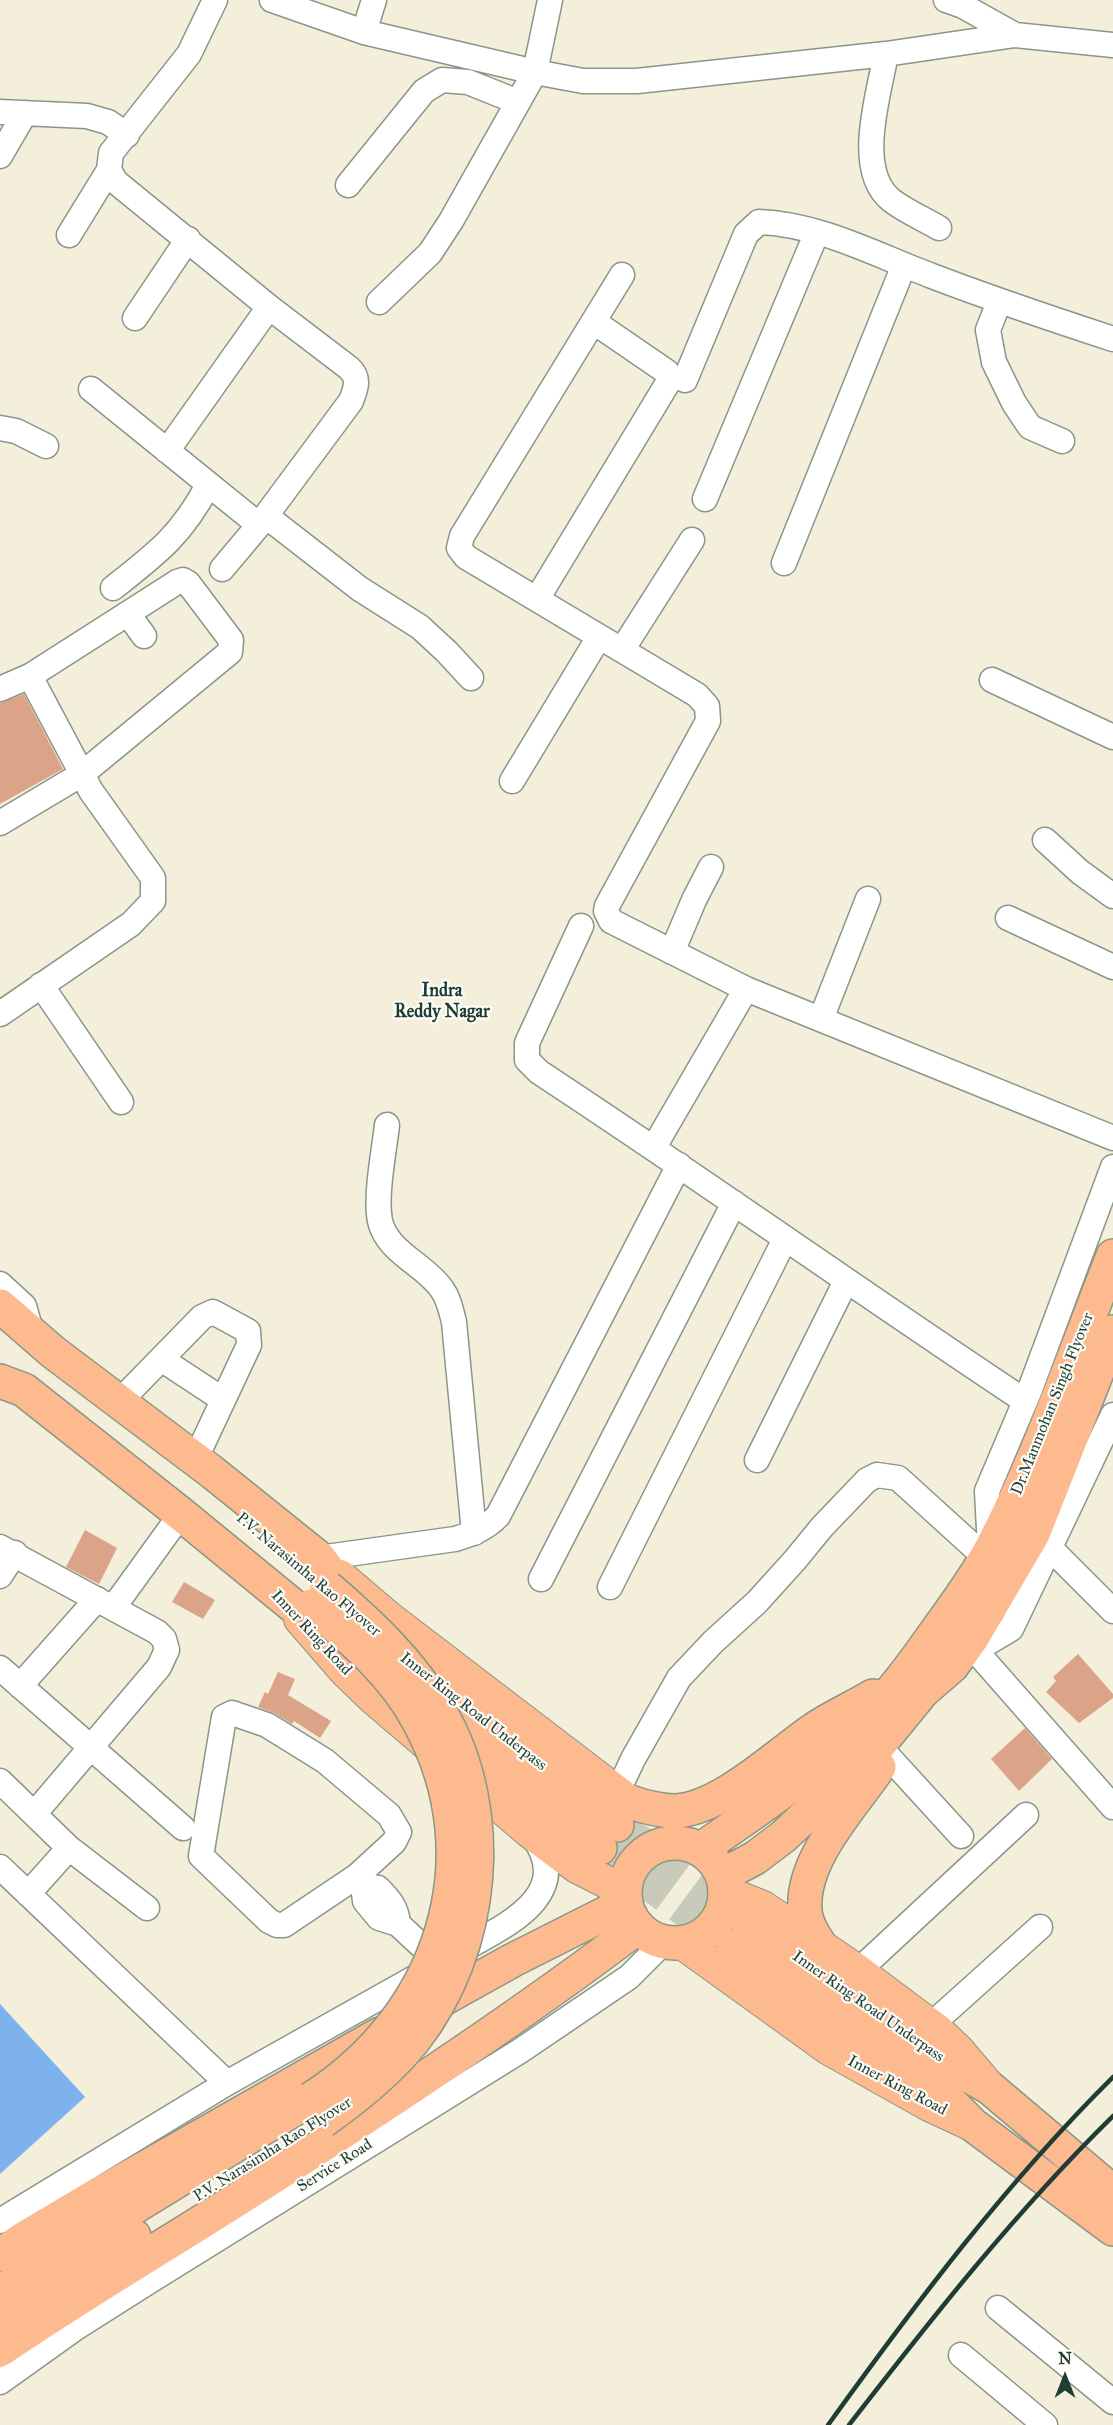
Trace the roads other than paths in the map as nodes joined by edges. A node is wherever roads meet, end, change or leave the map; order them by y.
1 (214, 0) edge
2 (272, 0) edge
3 (374, 0) edge
4 (550, 0) edge
5 (958, 2) edge
6 (364, 32) junction
7 (1015, 35) junction
8 (1113, 45) edge
9 (886, 54) junction
10 (535, 72) junction
11 (518, 102) junction
12 (0, 112) edge
13 (25, 113) junction
14 (127, 135) junction
15 (0, 156) edge
16 (109, 170) junction
17 (348, 185) dead end
18 (939, 228) dead end
19 (817, 232) junction
20 (69, 235) dead end
21 (188, 239) junction
22 (904, 265) junction
23 (622, 275) dead end
24 (379, 302) dead end
25 (999, 302) junction
26 (269, 307) junction
27 (135, 318) dead end
28 (594, 322) junction
29 (1113, 339) edge
30 (685, 380) dead end
31 (91, 389) dead end
32 (0, 428) edge
33 (1062, 441) dead end
34 (46, 446) dead end
35 (167, 451) junction
36 (208, 485) junction
37 (705, 499) dead end
38 (262, 520) junction
39 (692, 540) dead end
40 (784, 563) dead end
41 (222, 569) dead end
42 (113, 588) dead end
43 (537, 599) junction
44 (128, 614) junction
45 (144, 636) dead end
46 (599, 637) junction
47 (622, 650) junction
48 (30, 676) junction
49 (471, 678) dead end
50 (992, 680) dead end
51 (0, 689) edge
52 (1113, 737) edge
53 (82, 774) junction
54 (512, 781) dead end
55 (0, 823) edge
56 (1045, 840) dead end
57 (711, 867) dead end
58 (1113, 896) edge
59 (868, 899) dead end
60 (1008, 918) dead end
61 (581, 926) dead end
62 (672, 952) junction
63 (1113, 967) edge
64 (41, 985) junction
65 (746, 989) junction
66 (0, 1014) edge
67 (821, 1019) junction
68 (121, 1102) dead end
69 (387, 1125) dead end
70 (1113, 1138) edge
71 (654, 1147) junction
72 (679, 1165) junction
73 (1113, 1167) edge
74 (734, 1203) junction
75 (785, 1239) junction
76 (1113, 1256) edge
77 (846, 1281) junction
78 (0, 1284) edge
79 (0, 1306) edge
80 (0, 1313) edge
81 (1113, 1332) edge
82 (28, 1337) edge
83 (0, 1359) edge
84 (161, 1359) junction
85 (8, 1381) edge
86 (222, 1399) junction
87 (1025, 1401) junction
88 (118, 1402) junction
89 (1113, 1415) edge
90 (195, 1460) junction
91 (757, 1460) dead end
92 (181, 1514) junction
93 (474, 1533) junction
94 (1050, 1548) junction
95 (7, 1550) edge
96 (988, 1555) junction
97 (319, 1558) junction
98 (0, 1576) edge
99 (541, 1579) dead end
100 (610, 1587) dead end
101 (284, 1600) junction
102 (105, 1604) junction
103 (1113, 1611) edge
104 (963, 1657) junction
105 (0, 1668) edge
106 (912, 1685) junction
107 (20, 1686) junction
108 (90, 1748) junction
109 (887, 1755) junction
110 (0, 1781) edge
111 (1113, 1807) edge
112 (35, 1813) junction
113 (1026, 1815) dead end
114 (616, 1817) junction
115 (183, 1828) dead end
116 (530, 1832) junction
117 (961, 1836) dead end
118 (69, 1848) junction
119 (701, 1849) junction
120 (0, 1867) edge
121 (360, 1881) junction
122 (725, 1883) junction
123 (28, 1894) junction
124 (147, 1908) dead end
125 (647, 1921) junction
126 (1040, 1927) dead end
127 (822, 1948) junction
128 (440, 1963) junction
129 (858, 1971) junction
130 (931, 2025) junction
131 (227, 2083) junction
132 (990, 2088) junction
133 (973, 2125) junction
134 (1113, 2192) edge
135 (0, 2221) edge
136 (1113, 2229) edge
137 (0, 2254) edge
138 (0, 2293) edge
139 (998, 2308) dead end
140 (0, 2321) edge
141 (0, 2350) edge
142 (961, 2355) dead end
143 (0, 2382) edge
144 (1113, 2402) edge
145 (1046, 2425) edge

1 - 14 street
2 - 6 street
3 - 6 street
4 - 10 street
5 - 7 street
6 - 10 street
7 - 8 street
7 - 9 street
9 - 10 street
9 - 18 street
10 - 11 street
11 - 17 street
11 - 24 street
12 - 13 street
13 - 14 street
13 - 15 street
14 - 16 street
16 - 20 street
16 - 21 street
19 - 22 street
19 - 30 street
19 - 37 street
21 - 26 street
21 - 27 street
22 - 25 street
22 - 40 street
23 - 28 street
25 - 29 street
25 - 33 street
26 - 35 street
26 - 38 street
28 - 43 street
28 - 43 street
31 - 35 street
32 - 34 street
35 - 36 street
36 - 38 street
36 - 42 street
38 - 41 street
38 - 49 street
39 - 47 street
43 - 46 street
44 - 45 street
44 - 48 street
44 - 53 street
46 - 47 street
46 - 54 street
47 - 62 street
48 - 51 street
48 - 53 street
50 - 52 street
53 - 55 street
53 - 64 street
56 - 58 street
57 - 62 street
59 - 67 street
60 - 63 street
61 - 71 street
62 - 65 street
64 - 66 street
64 - 68 street
65 - 67 street
65 - 71 street
67 - 70 street
69 - 93 street
71 - 72 street
72 - 74 street
72 - 93 street
73 - 87 street
74 - 75 street
74 - 99 street
75 - 77 street
75 - 100 street
76 - 96 highway, Dr.Manmohan Singh Flyover
77 - 87 street
77 - 91 street
78 - 82 street
79 - 82 highway
80 - 82 main road
81 - 104 highway, Dr.Manmohan Singh Flyover
82 - 88 highway
82 - 140 highway, P.V. Narasimha Rao Flyover, bridge
83 - 138 highway, P.V. Narasimha Rao Flyover, bridge
84 - 86 street
84 - 86 street
84 - 88 street
85 - 92 highway, Inner Ring Road
86 - 90 street
87 - 96 street
88 - 90 highway
89 - 94 street
90 - 97 highway
92 - 101 highway, Inner Ring Road
92 - 102 street
93 - 97 street
94 - 103 street
94 - 104 street
95 - 98 street
95 - 102 street
96 - 106 highway, Dr.Manmohan Singh Flyover
96 - 114 street
97 - 114 highway, Inner Ring Road Underpass
101 - 114 highway, Inner Ring Road Underpass
101 - 116 main road, Inner Ring Road
102 - 107 street
102 - 108 street
104 - 106 highway, Dr.Manmohan Singh Flyover
104 - 111 street
105 - 107 street
106 - 109 highway
106 - 114 highway
106 - 119 highway
106 - 122 highway
107 - 108 street
108 - 112 street
108 - 115 street
109 - 117 street
109 - 127 highway
110 - 112 street
112 - 118 street
113 - 129 street
116 - 125 main road, Inner Ring Road
116 - 128 street
118 - 123 street
118 - 124 street
119 - 122 highway
119 - 125 highway
120 - 123 street
121 - 121 street
121 - 128 street
122 - 125 highway
122 - 127 main road
123 - 131 street
125 - 133 main road, Inner Ring Road
125 - 137 highway
125 - 141 highway
125 - 143 street, Service Road
126 - 130 street
127 - 129 main road
128 - 131 street
129 - 130 main road
130 - 132 main road
131 - 135 street
132 - 133 highway, Inner Ring Road Underpass
132 - 134 highway
133 - 136 highway, Inner Ring Road
139 - 144 street
142 - 145 street

